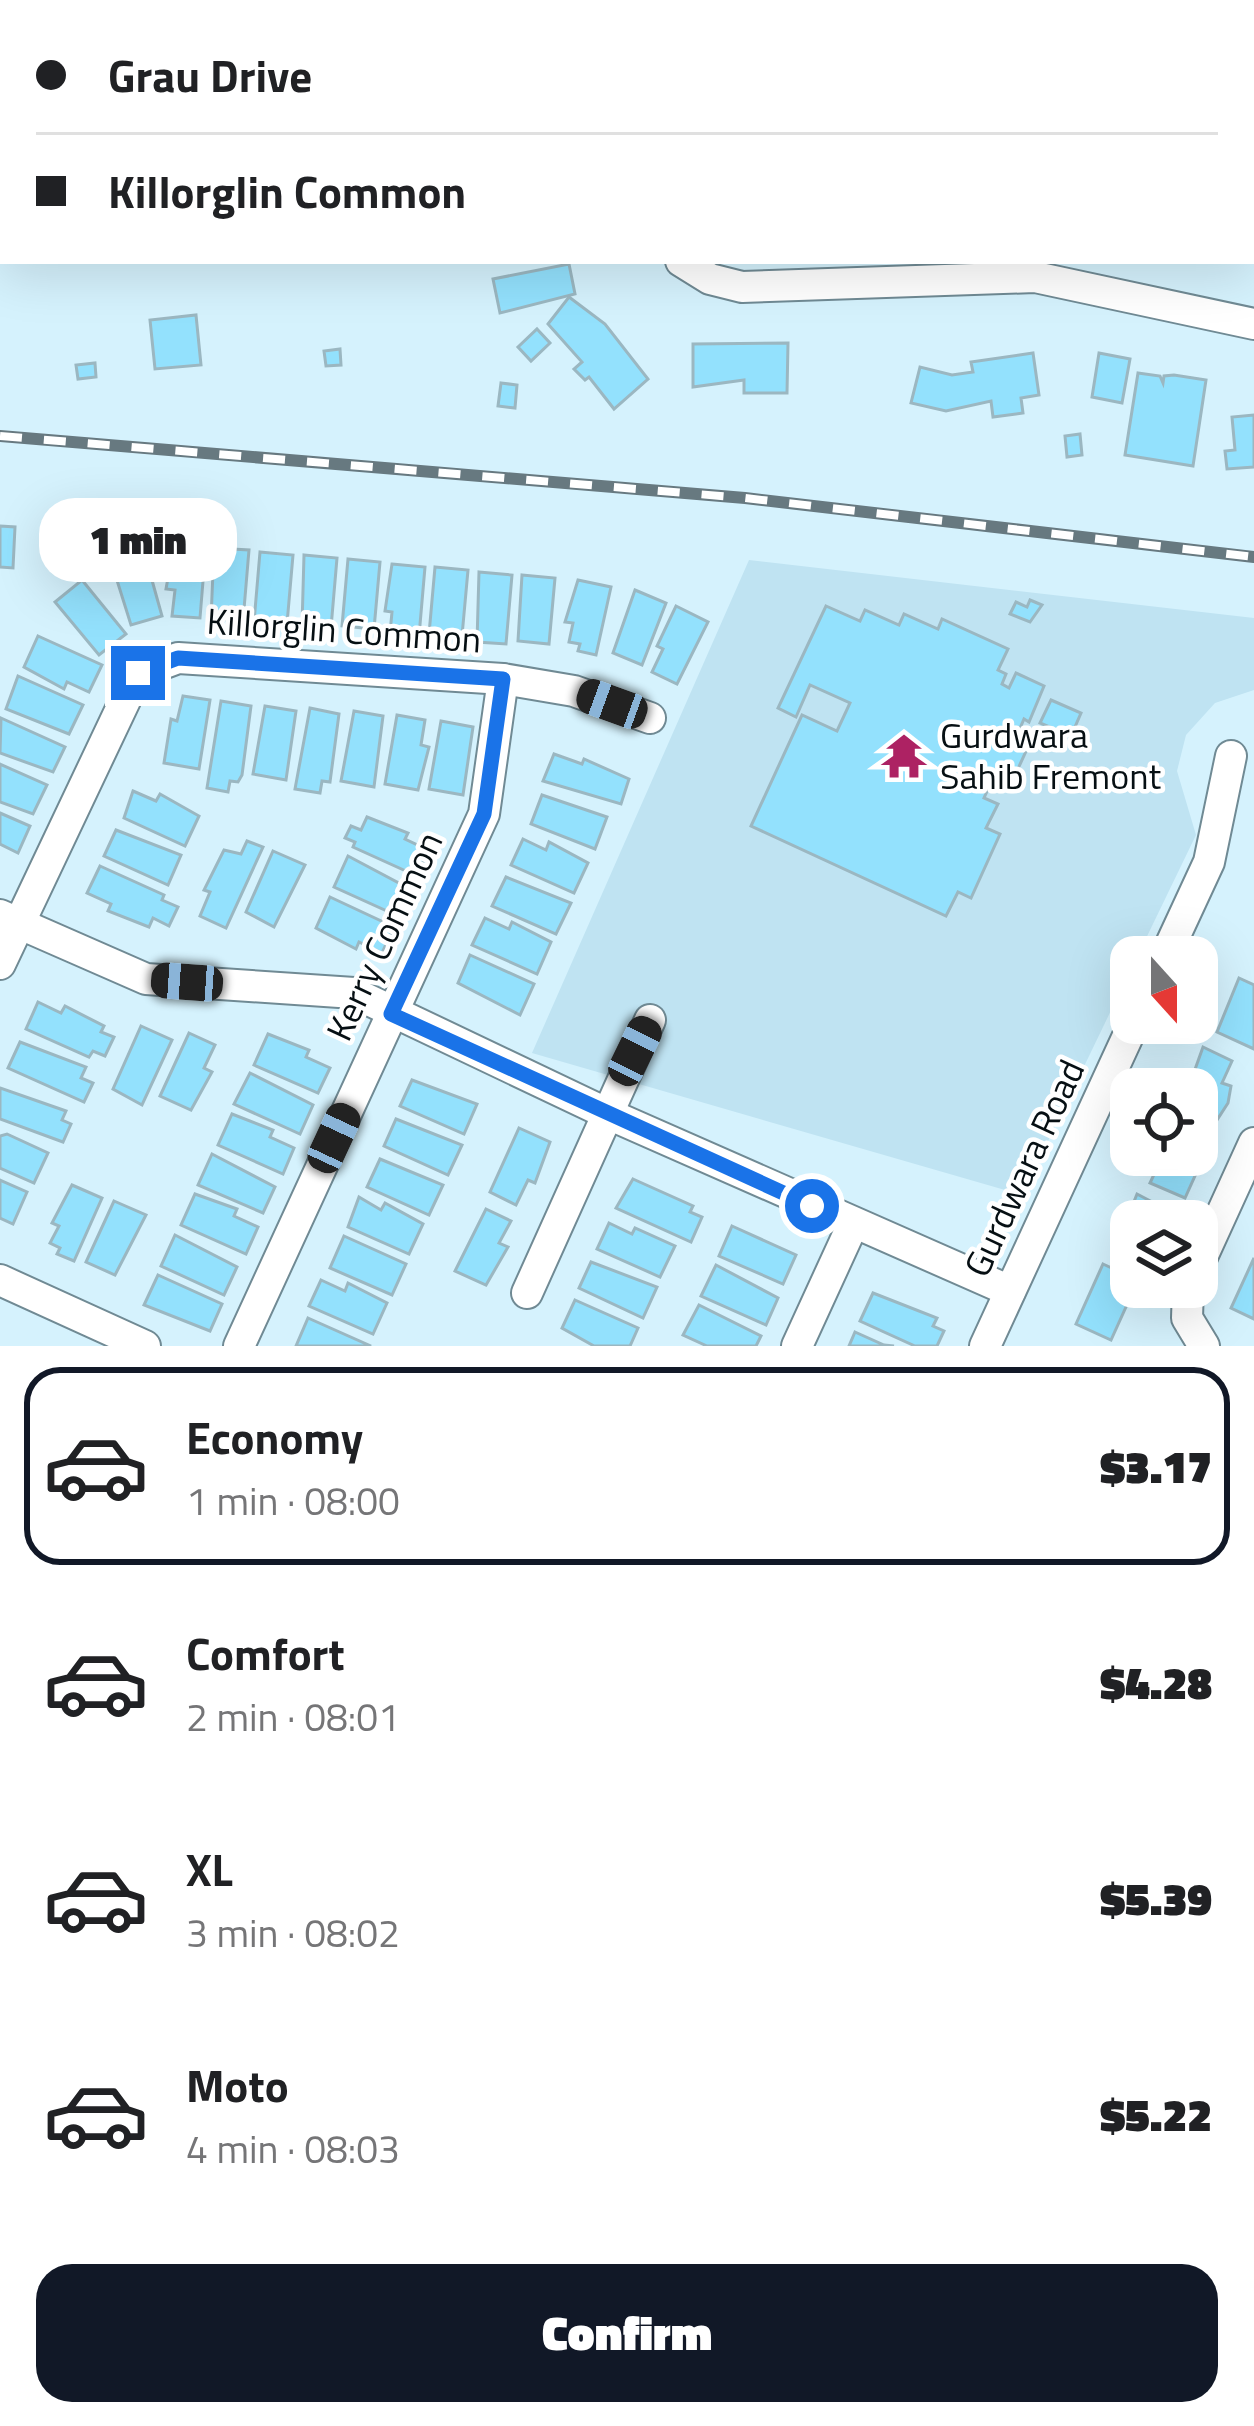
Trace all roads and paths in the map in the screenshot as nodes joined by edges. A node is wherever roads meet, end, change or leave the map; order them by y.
1 (686, 264) edge
2 (1254, 324) edge
3 (503, 679) junction
4 (650, 718) dead end
5 (1231, 756) dead end
6 (9, 921) edge
7 (1175, 936) edge
8 (0, 964) edge
9 (391, 1014) junction
10 (650, 1020) dead end
11 (1124, 1044) edge
12 (605, 1113) junction
13 (1254, 1143) edge
14 (1218, 1222) edge
15 (853, 1224) junction
16 (0, 1280) edge
17 (1010, 1291) junction
18 (527, 1293) dead end
19 (1187, 1308) edge
20 (145, 1346) edge
21 (239, 1346) edge
22 (797, 1346) edge
23 (985, 1346) edge
24 (1204, 1346) edge

1 - 2 street
3 - 4 street, Killorglin Common
3 - 6 street, Killorglin Common
3 - 9 street, Kerry Common
5 - 7 street
6 - 8 street, Killorglin Common
6 - 9 street
9 - 12 street
9 - 21 street, Kerry Common
10 - 12 street
11 - 17 street, Gurdwara Road
12 - 15 street
12 - 18 street
13 - 14 street
15 - 17 street
15 - 22 street
16 - 20 street
17 - 23 street, Gurdwara Road
19 - 24 street

